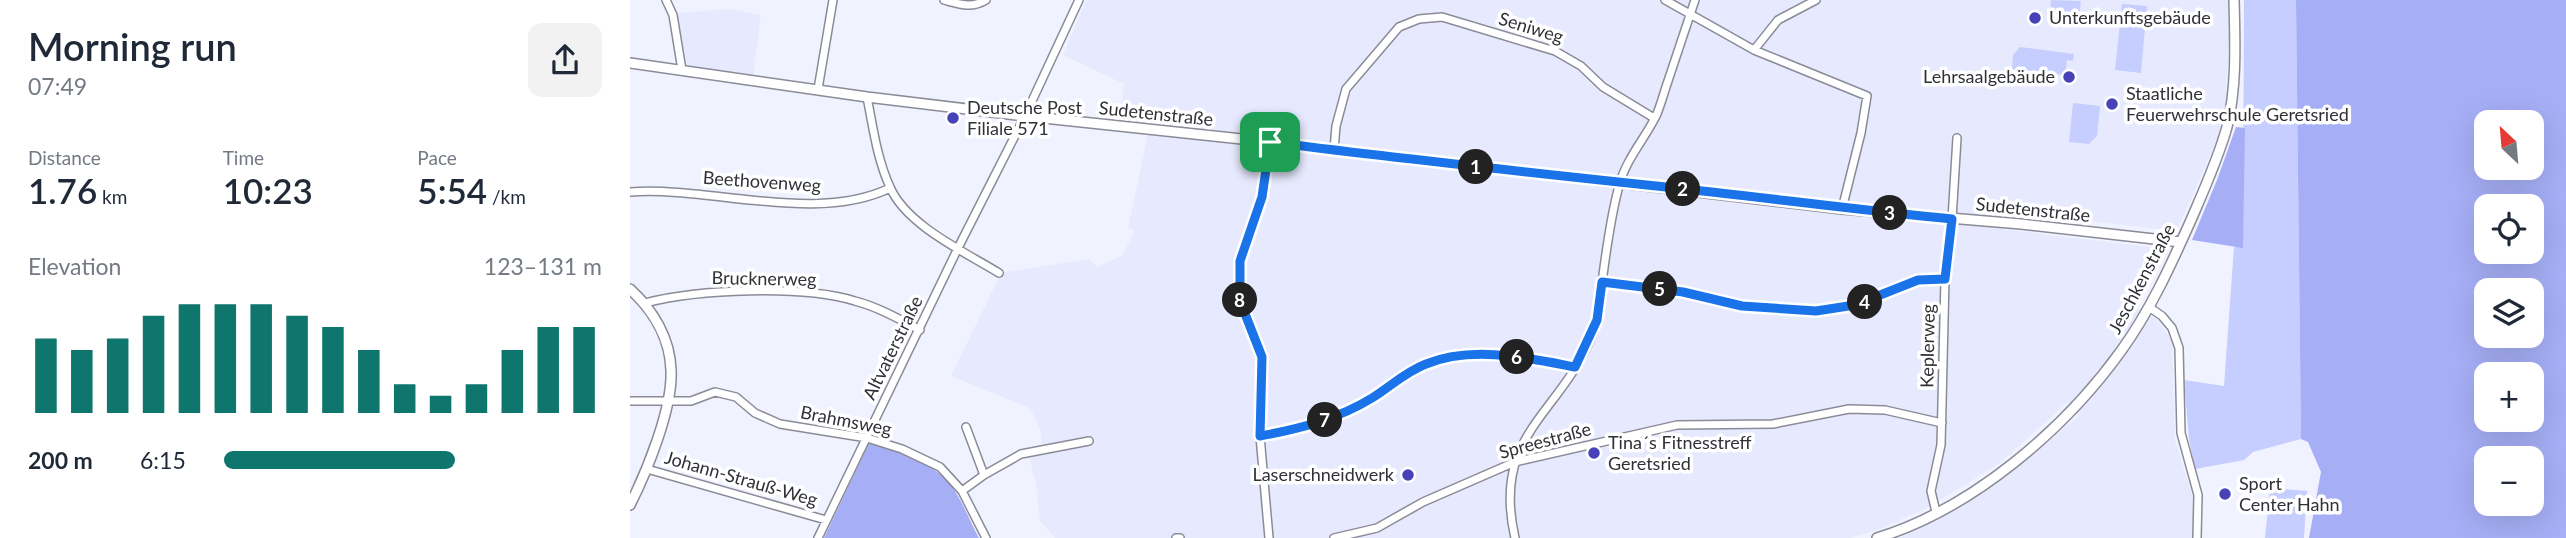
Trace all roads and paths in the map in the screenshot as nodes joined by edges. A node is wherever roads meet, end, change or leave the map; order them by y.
1 (666, 0) edge
2 (833, 0) edge
3 (944, 0) edge
4 (986, 0) edge
5 (1079, 0) edge
6 (1665, 0) edge
7 (1695, 0) edge
8 (1816, 0) edge
9 (2234, 0) edge
10 (1690, 16) junction
11 (1754, 50) junction
12 (630, 63) edge
13 (682, 70) junction
14 (818, 89) junction
15 (867, 97) junction
16 (1025, 116) junction
17 (1654, 118) junction
18 (1957, 138) dead end
19 (1270, 142) junction
20 (1334, 150) junction
21 (1620, 183) junction
22 (890, 188) junction
23 (630, 192) edge
24 (1842, 209) junction
25 (1952, 219) junction
26 (2181, 242) junction
27 (958, 248) junction
28 (999, 273) dead end
29 (1945, 279) junction
30 (1602, 282) junction
31 (630, 289) edge
32 (645, 303) junction
33 (2149, 307) junction
34 (919, 330) junction
35 (1575, 367) junction
36 (630, 401) edge
37 (667, 402) junction
38 (1942, 423) junction
39 (966, 427) dead end
40 (1260, 436) junction
41 (867, 438) junction
42 (1089, 441) dead end
43 (1515, 462) junction
44 (647, 469) junction
45 (984, 475) junction
46 (962, 491) junction
47 (630, 505) edge
48 (1936, 512) junction
49 (826, 520) junction
50 (818, 538) edge
51 (986, 538) edge
52 (1269, 538) edge
53 (1334, 538) edge
54 (1515, 538) edge
55 (1877, 538) edge
56 (2197, 538) edge

1 - 13 street
2 - 14 street
3 - 4 street
5 - 16 street, Altvaterstraße
6 - 10 street
7 - 10 street
8 - 11 street
9 - 26 street, Jeschkenstraße
10 - 11 street
10 - 17 street
11 - 24 street
12 - 13 street, Sudetenstraße
13 - 14 street, Sudetenstraße
14 - 15 street, Sudetenstraße
15 - 16 street, Sudetenstraße
15 - 22 street
16 - 19 street, Sudetenstraße
16 - 27 street, Altvaterstraße
17 - 20 street, Seniweg
17 - 21 street
18 - 25 street, Keplerweg
19 - 20 street, Sudetenstraße
19 - 40 street
20 - 21 street, Sudetenstraße
21 - 24 street, Sudetenstraße
21 - 30 street
22 - 23 street, Beethovenweg
22 - 27 street
24 - 25 street, Sudetenstraße
25 - 26 street, Sudetenstraße
25 - 29 street, Keplerweg
26 - 33 street, Jeschkenstraße
27 - 28 street
27 - 34 street, Altvaterstraße
29 - 30 street
29 - 38 street, Keplerweg
30 - 35 street
31 - 32 street
32 - 34 street, Brucknerweg
32 - 37 street
33 - 48 street, Jeschkenstraße
33 - 56 street
34 - 41 street, Altvaterstraße
35 - 40 street
35 - 43 street
36 - 37 street, Brahmsweg
37 - 41 street, Brahmsweg
37 - 44 street
38 - 43 street, Spreestraße
38 - 48 street, Keplerweg
39 - 45 street
40 - 52 street
41 - 46 street, Brahmsweg
41 - 49 street, Altvaterstraße
42 - 45 street
43 - 53 street, Spreestraße
43 - 54 street
44 - 47 street
44 - 49 street, Johann-Strauß-Weg
45 - 46 street
46 - 51 street, Brahmsweg
48 - 55 street, Jeschkenstraße
49 - 50 street, Altvaterstraße

